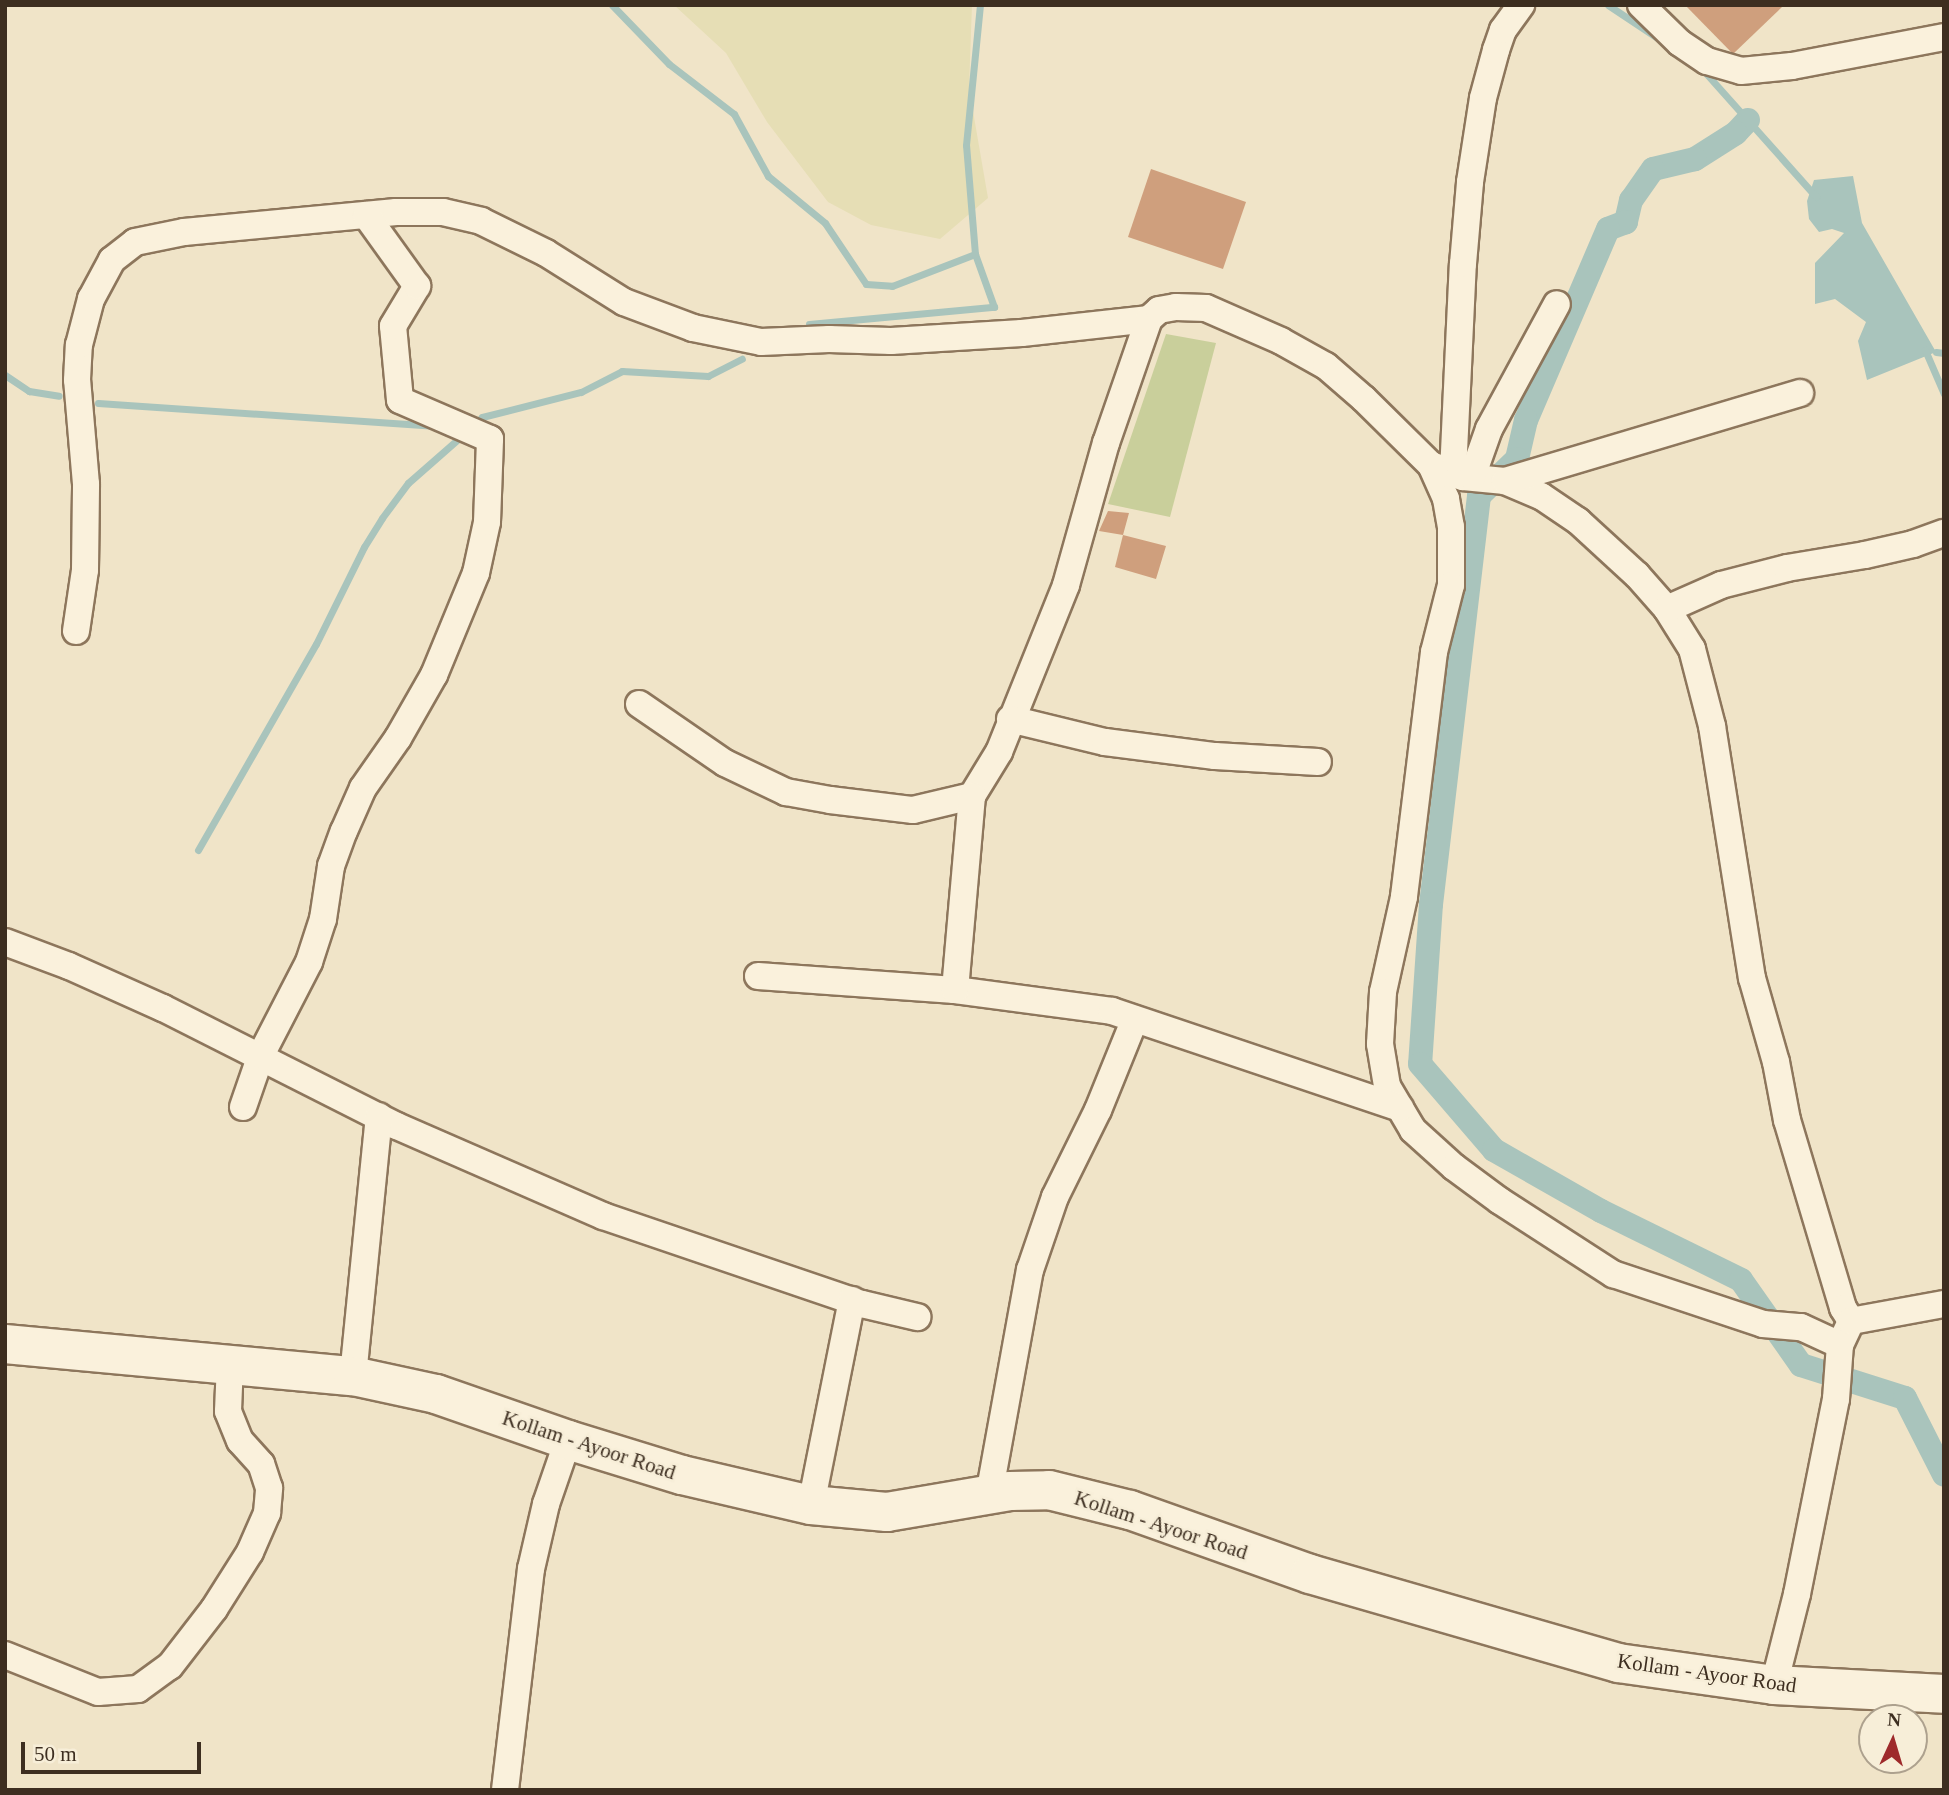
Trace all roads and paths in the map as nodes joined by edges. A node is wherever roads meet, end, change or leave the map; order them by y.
1 (1521, 5) edge
2 (1641, 5) edge
3 (1944, 37) edge
4 (366, 215) junction
5 (1557, 304) dead end
6 (1149, 319) junction
7 (1800, 393) dead end
8 (1474, 476) junction
9 (1944, 533) edge
10 (1667, 609) junction
11 (76, 631) dead end
12 (639, 704) dead end
13 (1010, 719) junction
14 (1318, 762) dead end
15 (972, 796) junction
16 (5, 942) edge
17 (758, 976) dead end
18 (955, 990) junction
19 (1135, 1019) junction
20 (261, 1055) junction
21 (243, 1107) dead end
22 (1400, 1108) junction
23 (379, 1116) junction
24 (852, 1300) junction
25 (1944, 1304) edge
26 (917, 1317) dead end
27 (1846, 1333) junction
28 (5, 1344) edge
29 (230, 1363) junction
30 (352, 1376) junction
31 (568, 1440) junction
32 (989, 1495) junction
33 (811, 1505) junction
34 (5, 1655) edge
35 (1774, 1685) junction
36 (1944, 1694) edge
37 (505, 1790) edge

1 - 8 street
2 - 3 street
4 - 6 street
4 - 11 street
4 - 20 street
5 - 8 street
6 - 8 street
6 - 13 street
7 - 8 street
8 - 10 street
8 - 22 street
9 - 10 street
10 - 27 street
12 - 15 street
13 - 14 street
13 - 15 street
15 - 18 street
16 - 20 street
17 - 18 street
18 - 19 street
19 - 22 street
19 - 32 street
20 - 21 street
20 - 23 street
22 - 27 street
23 - 24 street
23 - 30 street
24 - 26 street
24 - 33 street
25 - 27 street
27 - 35 street
28 - 29 main road, Kollam - Ayoor Road
29 - 30 main road, Kollam - Ayoor Road
29 - 34 street
30 - 31 main road, Kollam - Ayoor Road
31 - 33 main road, Kollam - Ayoor Road
31 - 37 street
32 - 33 main road, Kollam - Ayoor Road
32 - 35 main road, Kollam - Ayoor Road
35 - 36 main road, Kollam - Ayoor Road

